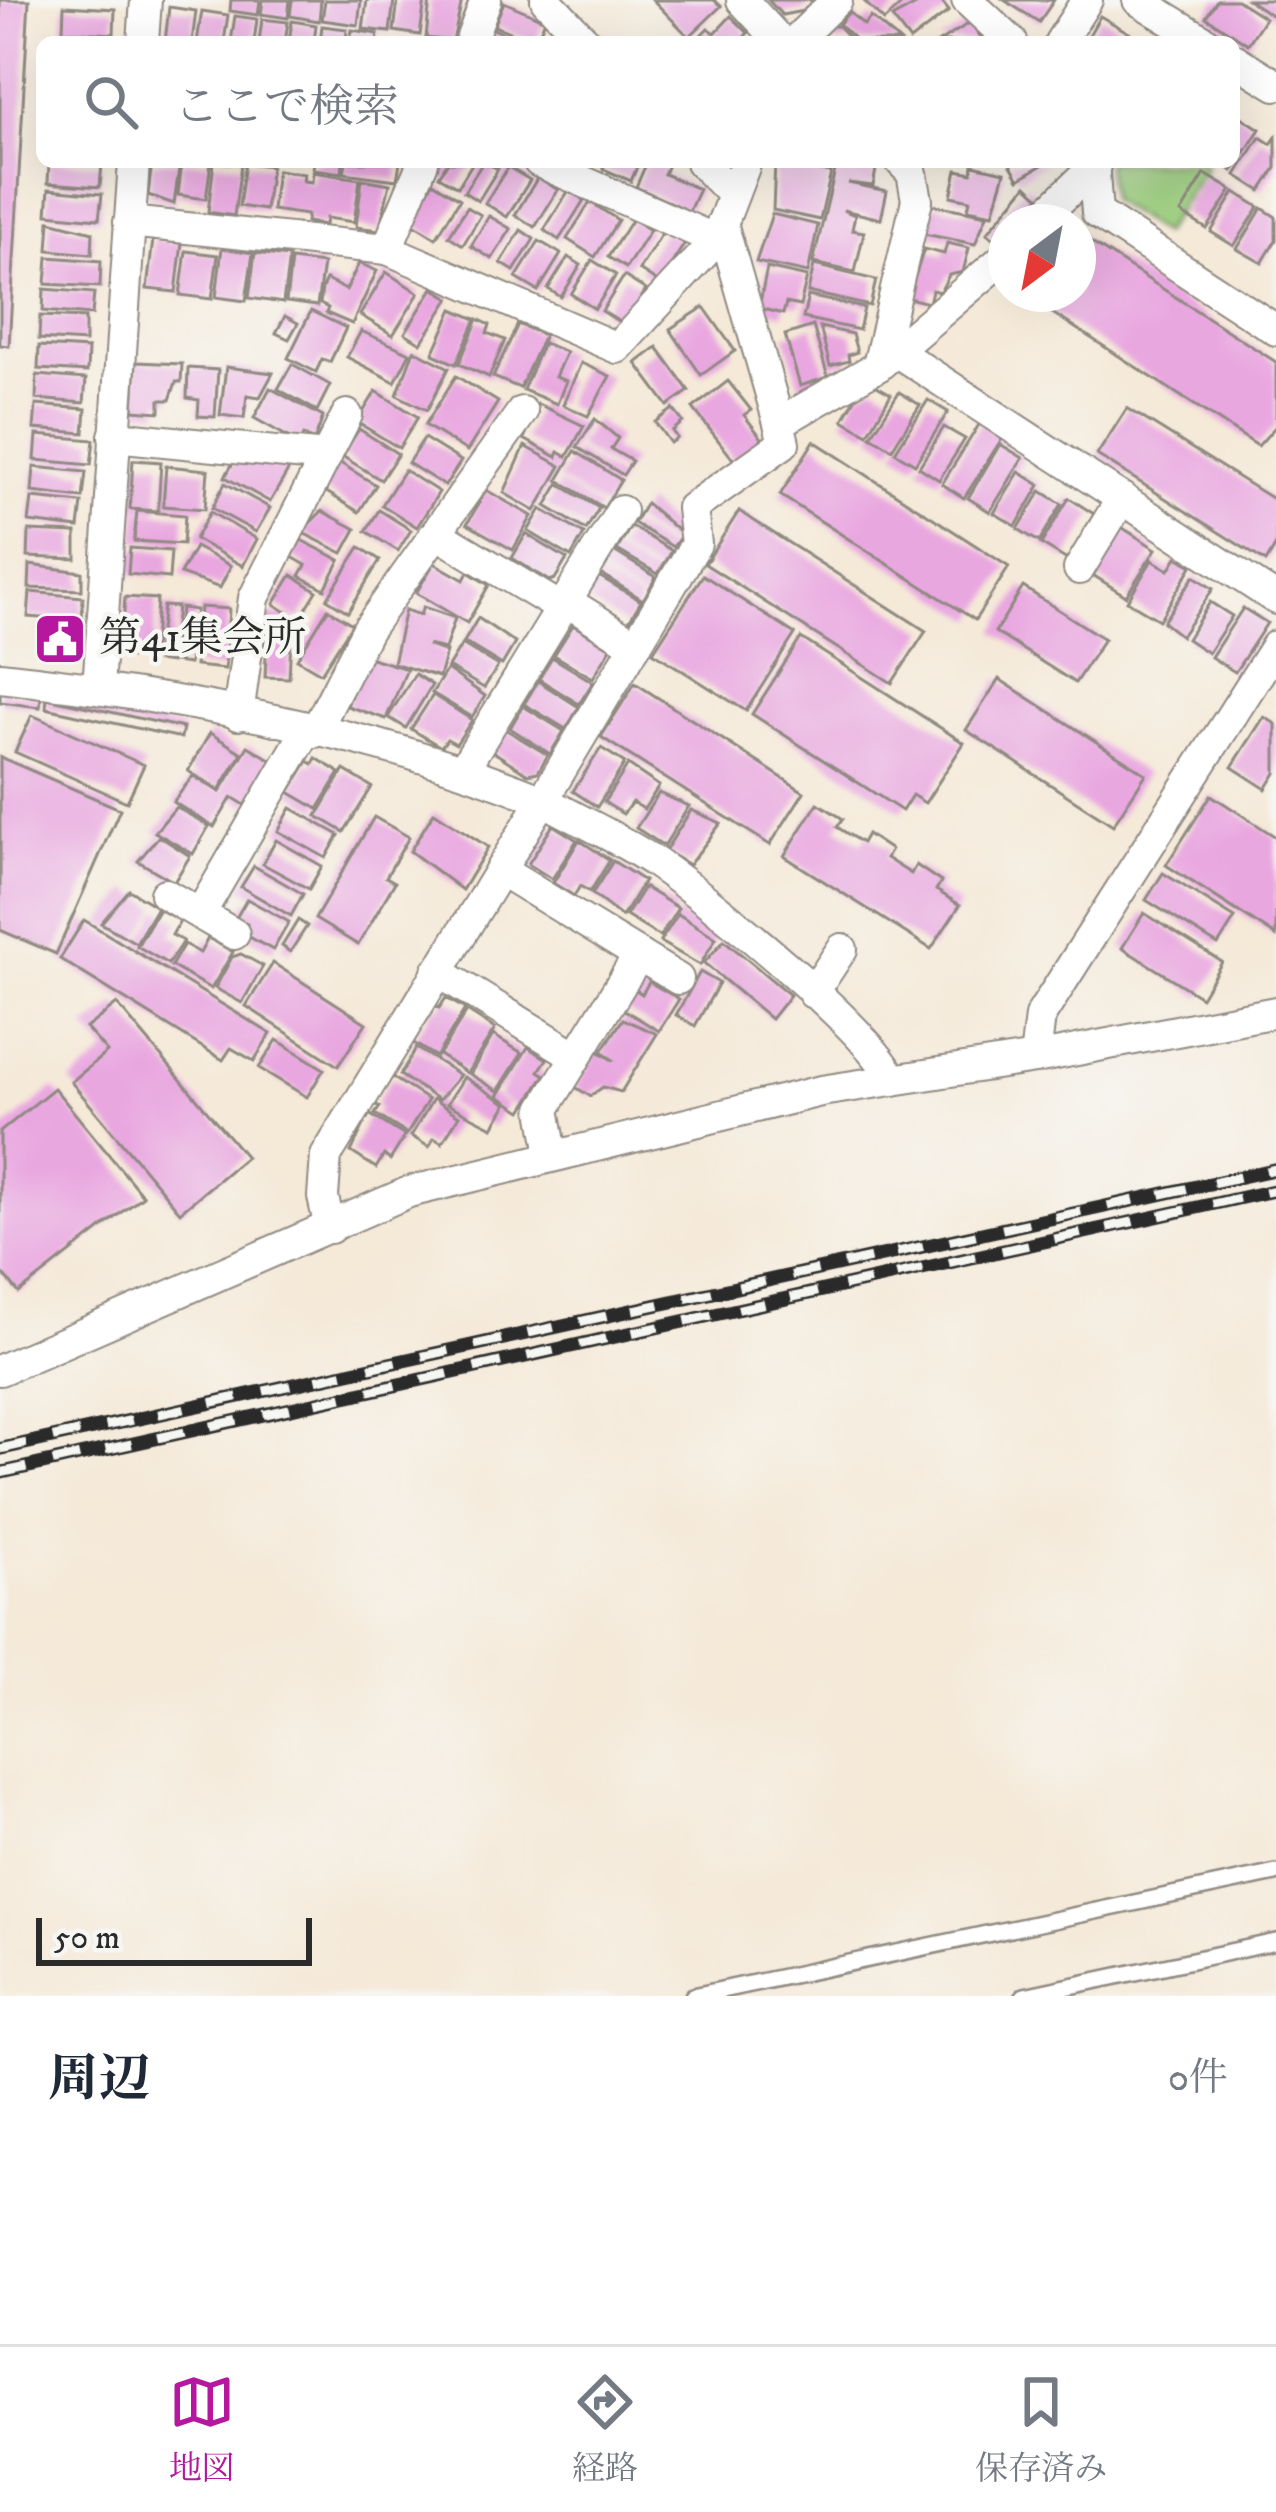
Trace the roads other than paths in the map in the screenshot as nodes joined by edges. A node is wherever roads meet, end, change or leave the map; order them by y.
1 (146, 0) edge
2 (486, 0) edge
3 (546, 0) edge
4 (742, 0) edge
5 (837, 0) edge
6 (967, 0) edge
7 (1087, 0) edge
8 (1138, 0) edge
9 (143, 36) edge
10 (472, 36) edge
11 (580, 36) edge
12 (776, 36) edge
13 (800, 36) edge
14 (1006, 36) edge
15 (1064, 36) edge
16 (1196, 36) edge
17 (1240, 63) edge
18 (1276, 85) edge
19 (134, 168) edge
20 (421, 168) edge
21 (558, 168) edge
22 (703, 168) edge
23 (744, 168) edge
24 (908, 168) edge
25 (1090, 168) edge
26 (1094, 168) edge
27 (1055, 204) edge
28 (724, 219) junction
29 (129, 223) junction
30 (387, 249) junction
31 (988, 272) edge
32 (1276, 329) edge
33 (887, 359) junction
34 (522, 412) dead end
35 (347, 415) dead end
36 (779, 424) junction
37 (114, 436) junction
38 (326, 457) junction
39 (1123, 498) junction
40 (621, 511) dead end
41 (436, 533) junction
42 (1079, 569) dead end
43 (1276, 598) edge
44 (563, 604) junction
45 (636, 645) junction
46 (1275, 650) edge
47 (0, 677) edge
48 (98, 688) junction
49 (238, 715) junction
50 (311, 731) junction
51 (464, 768) junction
52 (543, 800) junction
53 (500, 870) junction
54 (166, 894) dead end
55 (200, 914) junction
56 (234, 934) dead end
57 (842, 950) dead end
58 (639, 955) junction
59 (437, 971) junction
60 (678, 980) dead end
61 (813, 993) junction
62 (1276, 1012) edge
63 (577, 1056) junction
64 (1035, 1058) junction
65 (893, 1080) junction
66 (553, 1154) junction
67 (330, 1228) junction
68 (0, 1370) edge
69 (1276, 1873) edge
70 (1276, 1942) edge
71 (693, 1996) edge
72 (1024, 1996) edge

1 - 9 street
2 - 10 street
3 - 11 street
4 - 12 street
5 - 13 street
6 - 14 street
7 - 15 street
8 - 16 street
17 - 18 street
19 - 29 street
20 - 30 street
21 - 28 street
22 - 28 street
23 - 28 street
24 - 33 street
25 - 27 street
26 - 32 street
28 - 30 street
28 - 36 street
29 - 30 street
29 - 37 street
31 - 33 street
33 - 36 street
33 - 39 street
34 - 41 street
35 - 38 street
36 - 45 street
37 - 38 street
37 - 48 street
38 - 49 street
39 - 42 street
39 - 43 street
40 - 44 street
41 - 44 street
41 - 50 street
44 - 45 street
44 - 51 street
45 - 52 street
46 - 64 street
47 - 48 street
48 - 49 street
49 - 50 street
50 - 51 street
50 - 55 street
51 - 52 street
52 - 53 street
52 - 61 street
53 - 58 street
53 - 59 street
54 - 55 street
55 - 56 street
57 - 61 street
58 - 60 street
58 - 63 street
59 - 63 street
59 - 67 street
61 - 65 street
62 - 64 street
63 - 66 street
64 - 65 street
65 - 66 street
66 - 67 street
67 - 68 street
69 - 71 lane
70 - 72 lane

